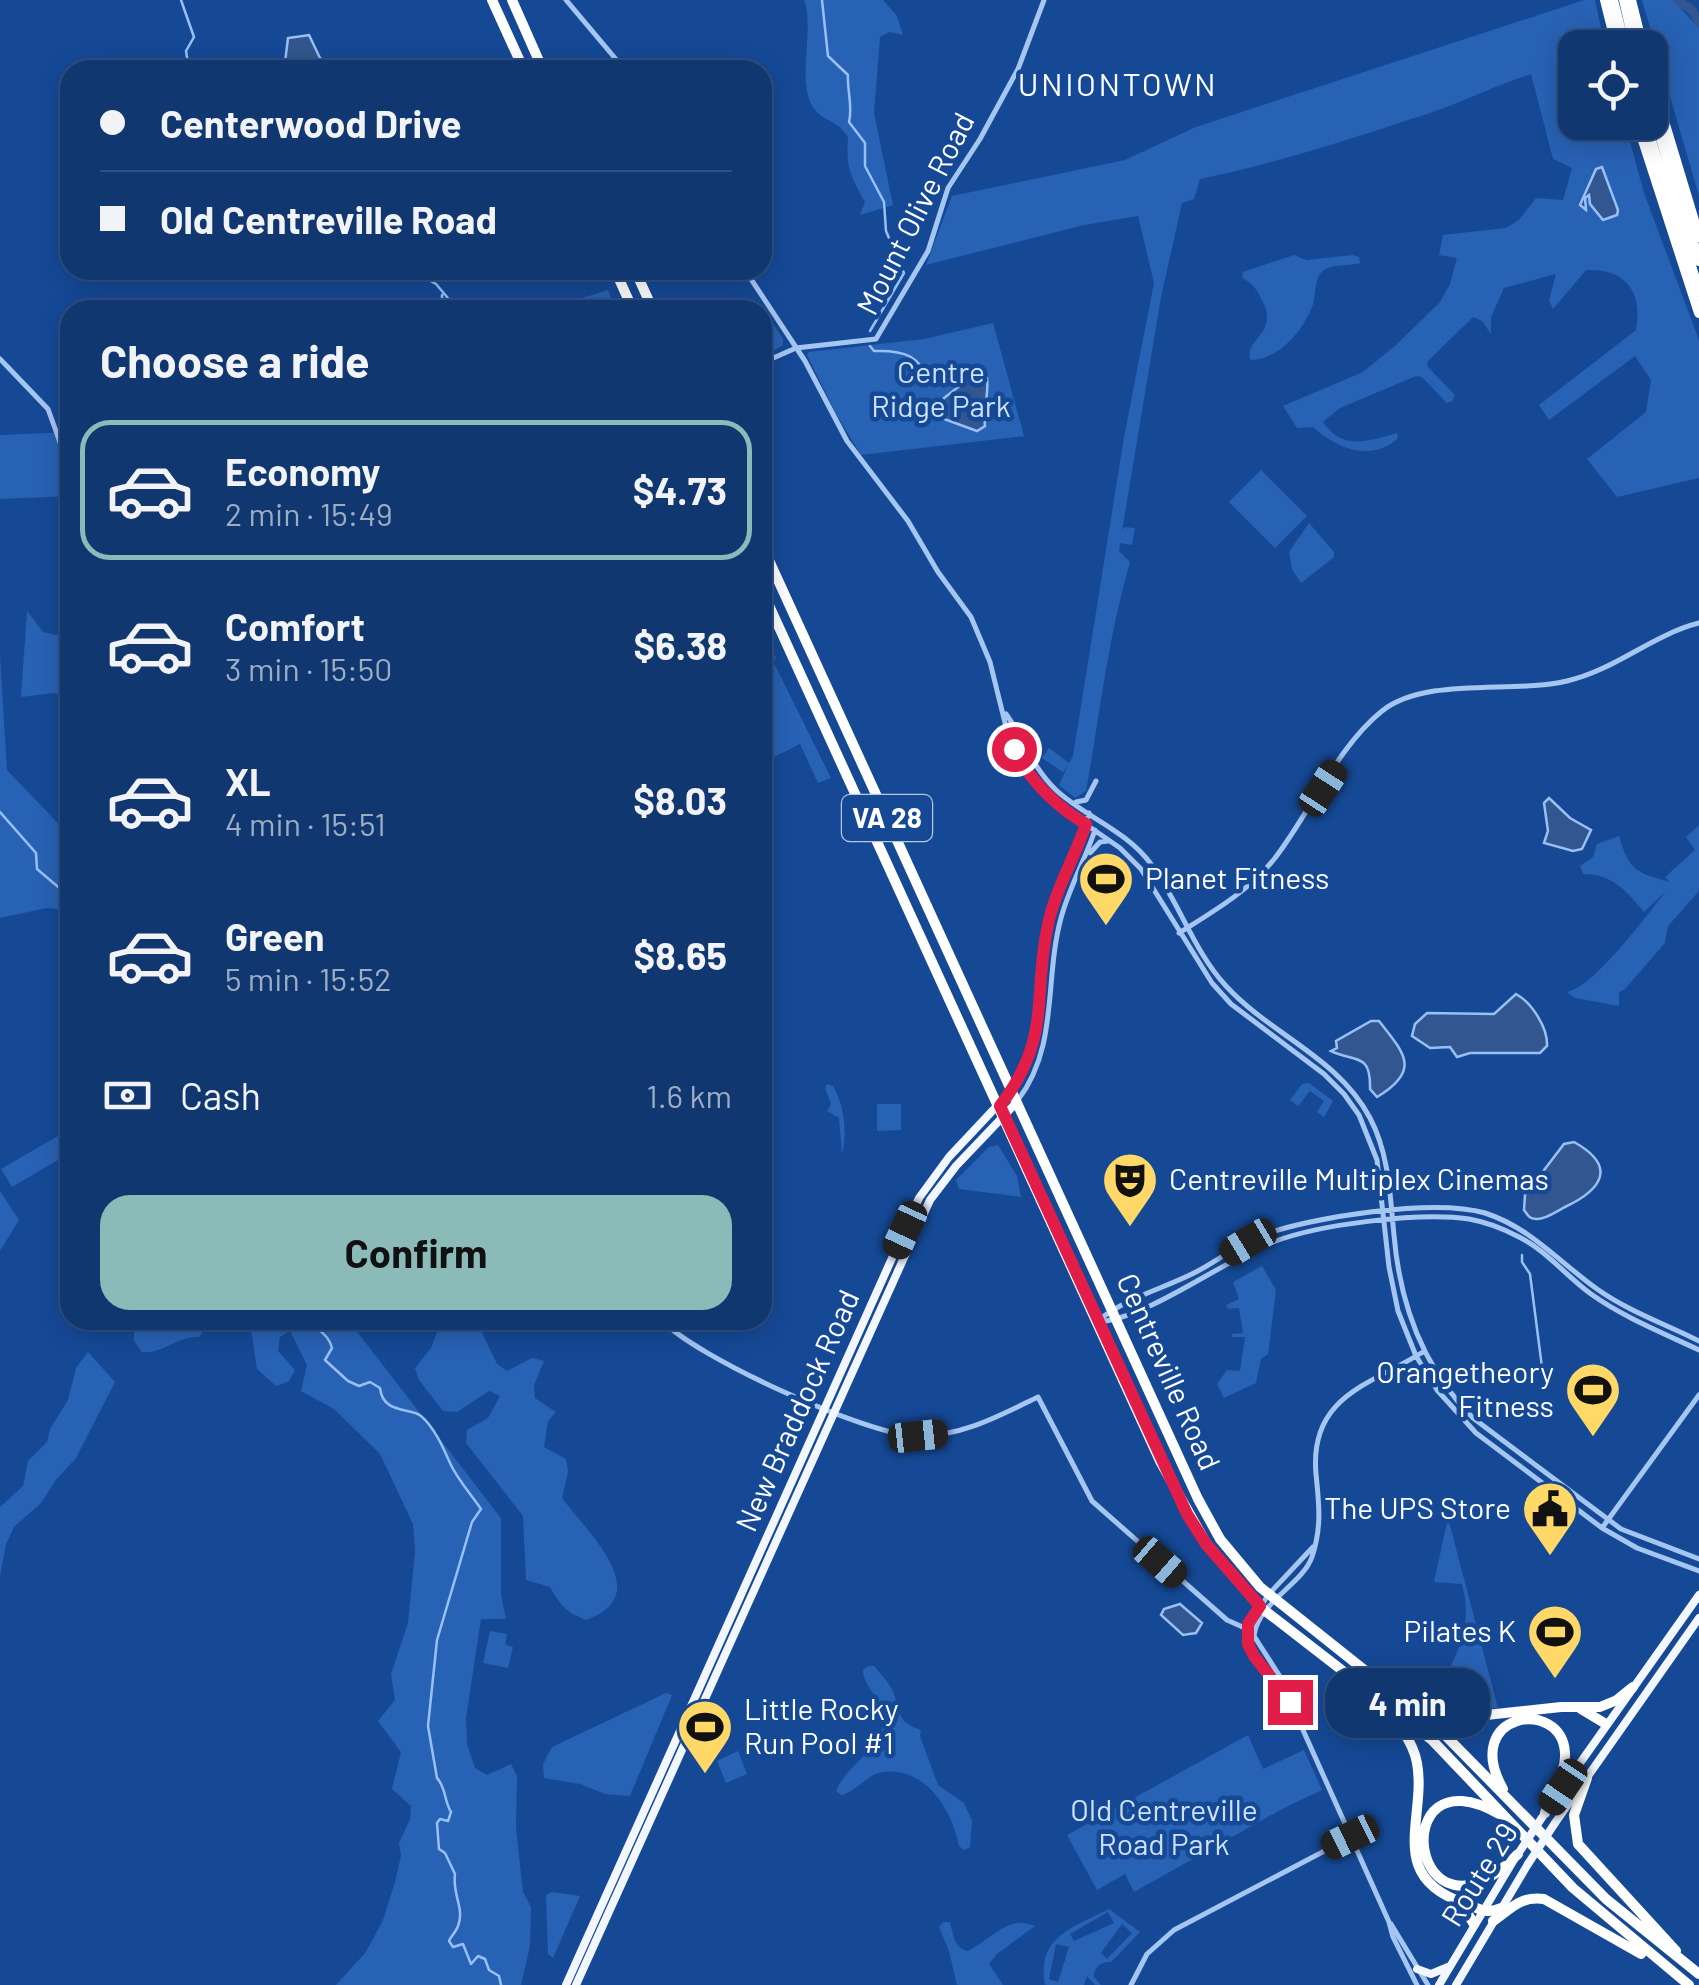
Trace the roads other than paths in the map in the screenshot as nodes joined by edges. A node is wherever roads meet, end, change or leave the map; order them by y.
1 (492, 0) edge
2 (512, 0) edge
3 (566, 0) edge
4 (1044, 0) edge
5 (1609, 0) edge
6 (1627, 0) edge
7 (1614, 30) edge
8 (1619, 30) edge
9 (1632, 30) edge
10 (1637, 30) edge
11 (519, 60) edge
12 (539, 60) edge
13 (617, 60) edge
14 (1668, 135) edge
15 (1643, 140) edge
16 (1651, 140) edge
17 (1661, 140) edge
18 (1699, 236) edge
19 (1699, 261) edge
20 (1699, 290) edge
21 (772, 311) edge
22 (1699, 312) edge
23 (796, 348) junction
24 (0, 358) edge
25 (772, 359) edge
26 (60, 439) edge
27 (772, 568) edge
28 (772, 612) edge
29 (1699, 623) edge
30 (1006, 713) junction
31 (1096, 781) dead end
32 (1069, 800) junction
33 (1089, 813) junction
34 (1098, 818) junction
35 (1086, 824) junction
36 (1095, 830) junction
37 (1113, 842) junction
38 (1082, 863) junction
39 (1187, 928) junction
40 (1179, 933) junction
41 (1014, 1096) junction
42 (1002, 1111) junction
43 (1388, 1212) junction
44 (1393, 1221) junction
45 (1384, 1222) junction
46 (1114, 1315) junction
47 (1096, 1322) junction
48 (672, 1330) edge
49 (1699, 1341) edge
50 (1699, 1350) edge
51 (1420, 1354) junction
52 (1699, 1395) edge
53 (824, 1407) junction
54 (834, 1412) junction
55 (1608, 1520) junction
56 (1602, 1528) junction
57 (1699, 1559) edge
58 (1699, 1570) edge
59 (1699, 1595) edge
60 (1271, 1598) junction
61 (1263, 1608) junction
62 (1698, 1620) edge
63 (1246, 1628) junction
64 (1373, 1676) junction
65 (1363, 1686) junction
66 (1633, 1687) junction
67 (1286, 1694) junction
68 (1580, 1708) junction
69 (1606, 1724) junction
70 (1617, 1734) junction
71 (1586, 1778) junction
72 (1518, 1811) junction
73 (1545, 1813) junction
74 (1510, 1822) junction
75 (1350, 1837) junction
76 (1518, 1854) junction
77 (1460, 1903) junction
78 (1500, 1908) junction
79 (1482, 1911) junction
80 (1494, 1921) junction
81 (1389, 1922) junction
82 (1474, 1924) junction
83 (1452, 1964) junction
84 (1417, 1969) junction
85 (1699, 1973) edge
86 (566, 1985) edge
87 (576, 1985) edge
88 (1131, 1985) edge
89 (1417, 1985) edge
90 (1428, 1985) edge
91 (1439, 1985) edge
92 (1456, 1985) edge
93 (1689, 1985) edge

1 - 11 highway
2 - 12 highway
3 - 13 street
4 - 23 street, Mount Olive Road
5 - 7 highway
5 - 8 highway
6 - 9 highway
6 - 10 highway
14 - 18 highway
15 - 22 highway
16 - 20 highway
17 - 19 highway
21 - 23 street
23 - 25 street
23 - 30 street
24 - 26 street
27 - 41 highway, Centreville Road / VA 28
28 - 42 highway, Centreville Road / VA 28
29 - 39 street
30 - 32 street
30 - 35 street
31 - 32 street
32 - 33 street
33 - 34 street
33 - 35 street, New Braddock Road
34 - 36 street, New Braddock Road
34 - 39 street
35 - 36 street
35 - 41 street, New Braddock Road
36 - 37 street
36 - 38 street, New Braddock Road
37 - 38 street
37 - 40 street
38 - 41 street, New Braddock Road
39 - 40 street
39 - 43 street
40 - 43 street
41 - 42 main road, New Braddock Road
41 - 46 highway, Centreville Road / VA 28
42 - 47 highway, Centreville Road / VA 28
42 - 53 main road, New Braddock Road
42 - 54 main road, New Braddock Road
43 - 44 street
43 - 45 street
43 - 46 street
43 - 49 street
44 - 45 street
44 - 50 street
44 - 51 street
45 - 46 street
45 - 51 street
46 - 47 street
46 - 60 highway, Centreville Road / VA 28
47 - 61 highway, Centreville Road / VA 28
48 - 53 street
51 - 55 street
51 - 56 street
51 - 60 street
52 - 55 street
53 - 54 street
53 - 86 main road, New Braddock Road
54 - 63 street
54 - 87 main road, New Braddock Road
55 - 56 street
55 - 57 street
56 - 58 street
59 - 66 main road, Route 29
60 - 61 street
60 - 64 highway, Centreville Road / VA 28
61 - 63 street
61 - 65 highway, Centreville Road / VA 28
61 - 67 street
62 - 70 main road, Route 29
63 - 67 street
64 - 68 highway
64 - 72 highway, VA 28
65 - 74 highway, VA 28
65 - 77 highway
66 - 68 highway
66 - 69 main road, Route 29
67 - 75 street
68 - 69 highway
69 - 70 main road
69 - 73 main road, Route 29
70 - 71 main road, Route 29
71 - 78 main road, Route 29, bridge
71 - 85 highway
72 - 73 highway
72 - 85 highway, VA 28
73 - 76 main road, Route 29, bridge
74 - 76 highway
74 - 93 highway, VA 28
75 - 81 street
75 - 88 street
76 - 79 main road, Route 29
77 - 79 highway
77 - 82 highway
78 - 79 highway
78 - 80 main road, Route 29
79 - 82 main road, Route 29
80 - 92 main road, Route 29
80 - 93 highway
81 - 84 street
81 - 89 street
82 - 83 main road, Route 29
83 - 84 main road
83 - 91 main road, Route 29
84 - 90 street

